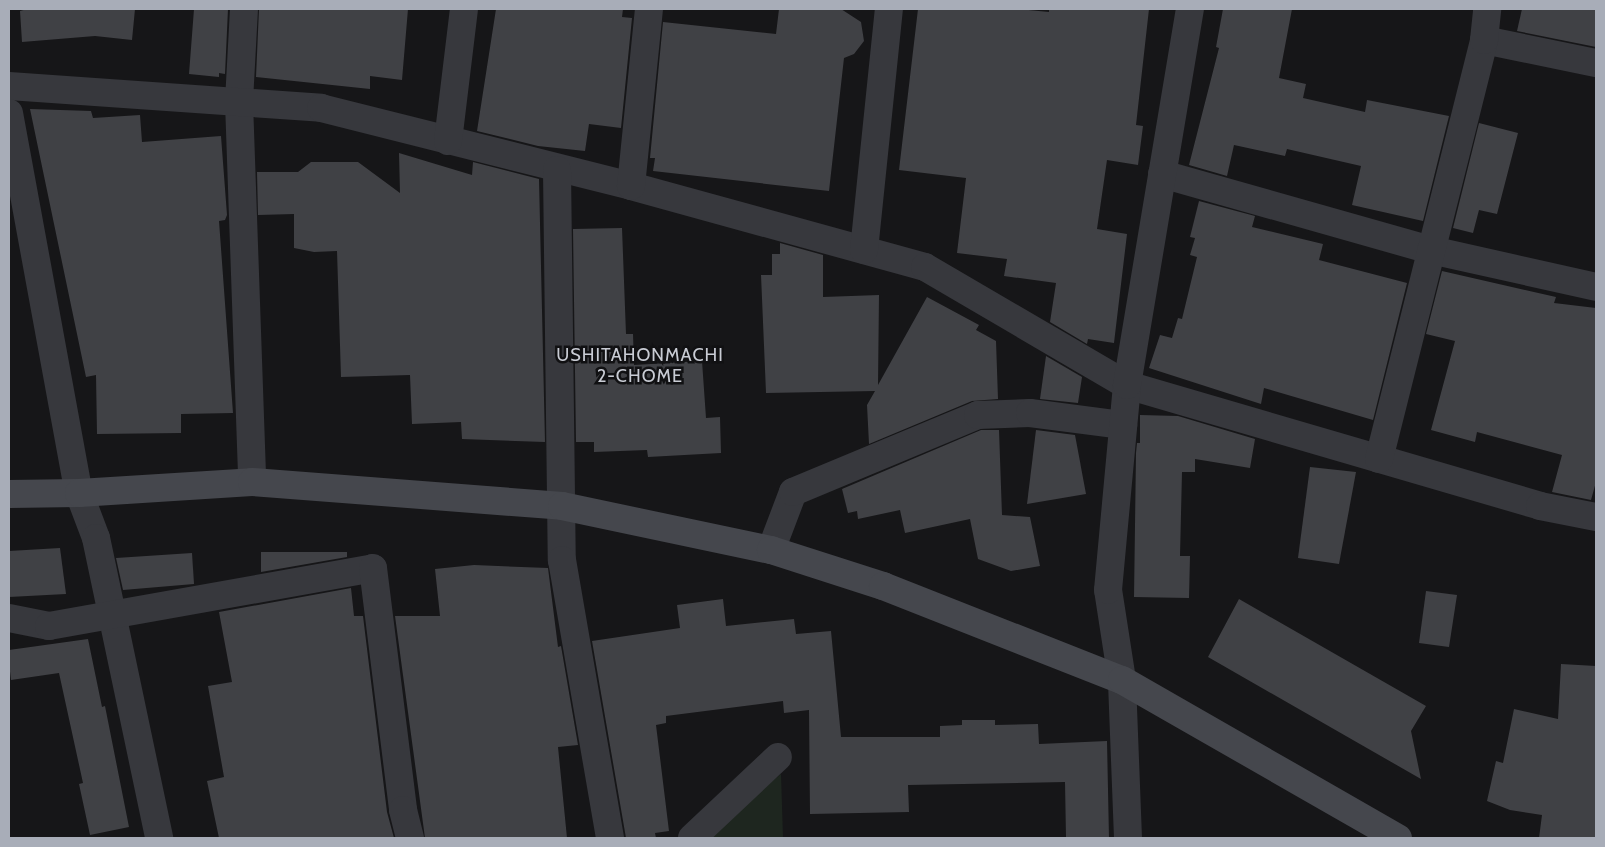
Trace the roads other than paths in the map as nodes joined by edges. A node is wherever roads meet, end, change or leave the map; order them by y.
1 (244, 9) edge
2 (464, 9) edge
3 (649, 9) edge
4 (888, 9) edge
5 (1190, 9) edge
6 (1487, 9) edge
7 (1484, 40) junction
8 (1596, 63) edge
9 (9, 86) edge
10 (239, 102) junction
11 (9, 113) edge
12 (448, 142) junction
13 (557, 170) junction
14 (1162, 174) junction
15 (631, 186) junction
16 (864, 250) junction
17 (1431, 250) junction
18 (1596, 287) edge
19 (1127, 385) junction
20 (1123, 426) junction
21 (1379, 459) junction
22 (252, 482) junction
23 (9, 494) edge
24 (79, 494) junction
25 (562, 506) junction
26 (1596, 517) edge
27 (771, 550) junction
28 (114, 615) junction
29 (9, 618) edge
30 (1122, 680) junction
31 (778, 757) dead end
32 (160, 838) edge
33 (410, 838) edge
34 (610, 838) edge
35 (692, 838) edge
36 (1128, 838) edge
37 (1398, 838) edge

1 - 10 street
2 - 12 street
3 - 15 street
4 - 16 street
5 - 14 street
6 - 7 street
7 - 8 street
7 - 17 street
9 - 10 street
10 - 12 street
10 - 22 street
11 - 24 street
12 - 13 street
13 - 15 street
13 - 25 street
14 - 17 street
14 - 19 street
15 - 16 street
16 - 19 street
17 - 18 street
17 - 21 street
19 - 20 street
19 - 21 street
20 - 27 street
20 - 30 street
21 - 26 street
22 - 24 street
22 - 25 street
23 - 24 street
24 - 28 street
25 - 27 street
25 - 34 street
27 - 30 street
28 - 29 street
28 - 32 street
28 - 33 street
30 - 36 street
30 - 37 street
31 - 35 street

